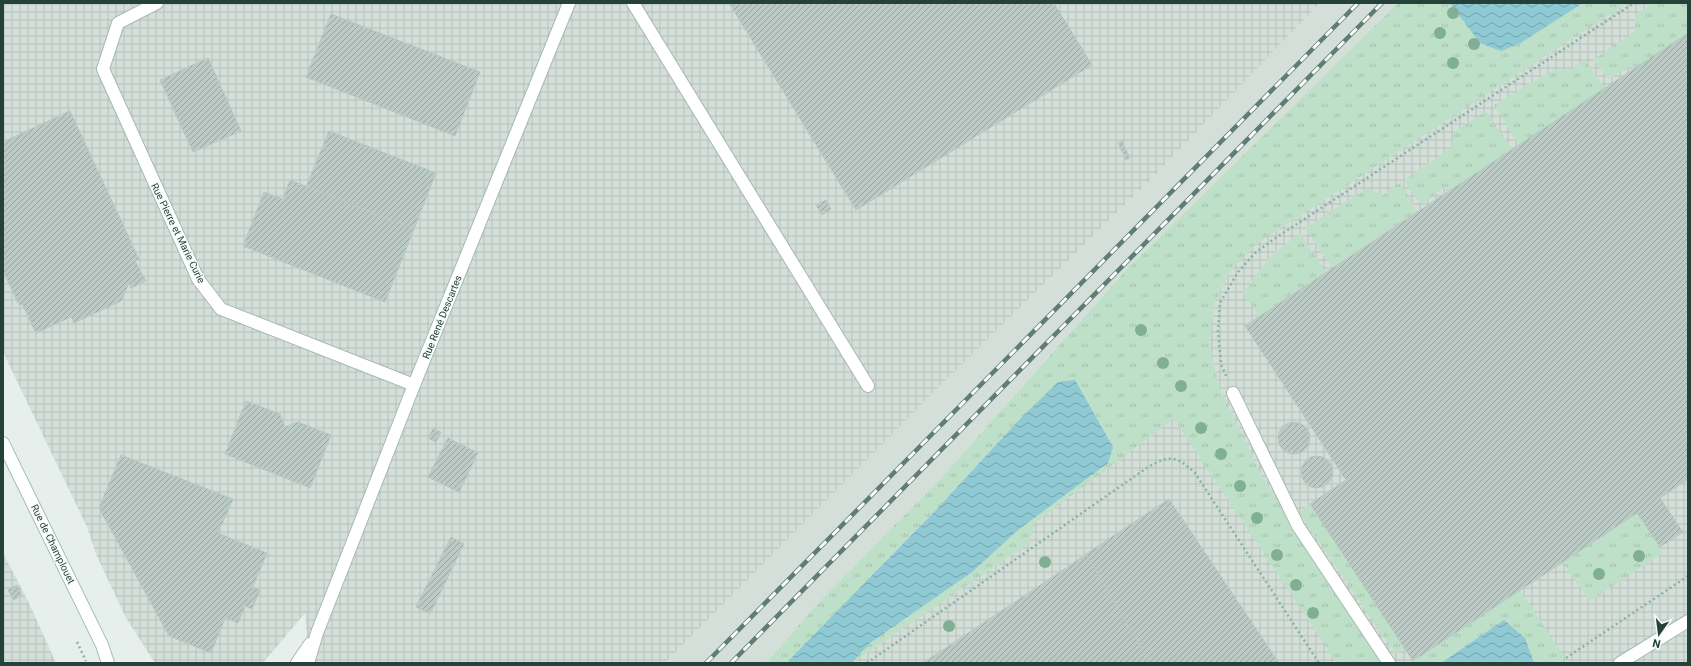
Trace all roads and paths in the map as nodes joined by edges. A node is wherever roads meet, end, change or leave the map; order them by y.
1 (157, 3) edge
2 (569, 3) edge
3 (633, 3) edge
4 (1634, 3) edge
5 (414, 385) junction
6 (868, 386) dead end
7 (1233, 393) joint
8 (3, 443) edge
9 (1688, 576) edge
10 (1688, 621) edge
11 (317, 633) junction
12 (102, 645) junction
13 (1566, 658) dead end
14 (108, 663) edge
15 (116, 663) edge
16 (297, 663) edge
17 (308, 663) edge
18 (867, 663) edge
19 (1319, 663) edge
20 (1389, 663) edge
21 (1620, 663) edge

1 - 5 street, Rue Pierre et Marie Curie
2 - 5 street, Rue René Descartes
3 - 6 street
4 - 7 path
5 - 11 street, Rue René Descartes
7 - 20 street
8 - 12 street, Rue de Champlouet
9 - 13 path
10 - 21 street
11 - 16 street, Rue René Descartes
11 - 17 street, Rue René Descartes
12 - 14 street, Rue de Champlouet
12 - 15 street, Rue de Champlouet
18 - 19 path

